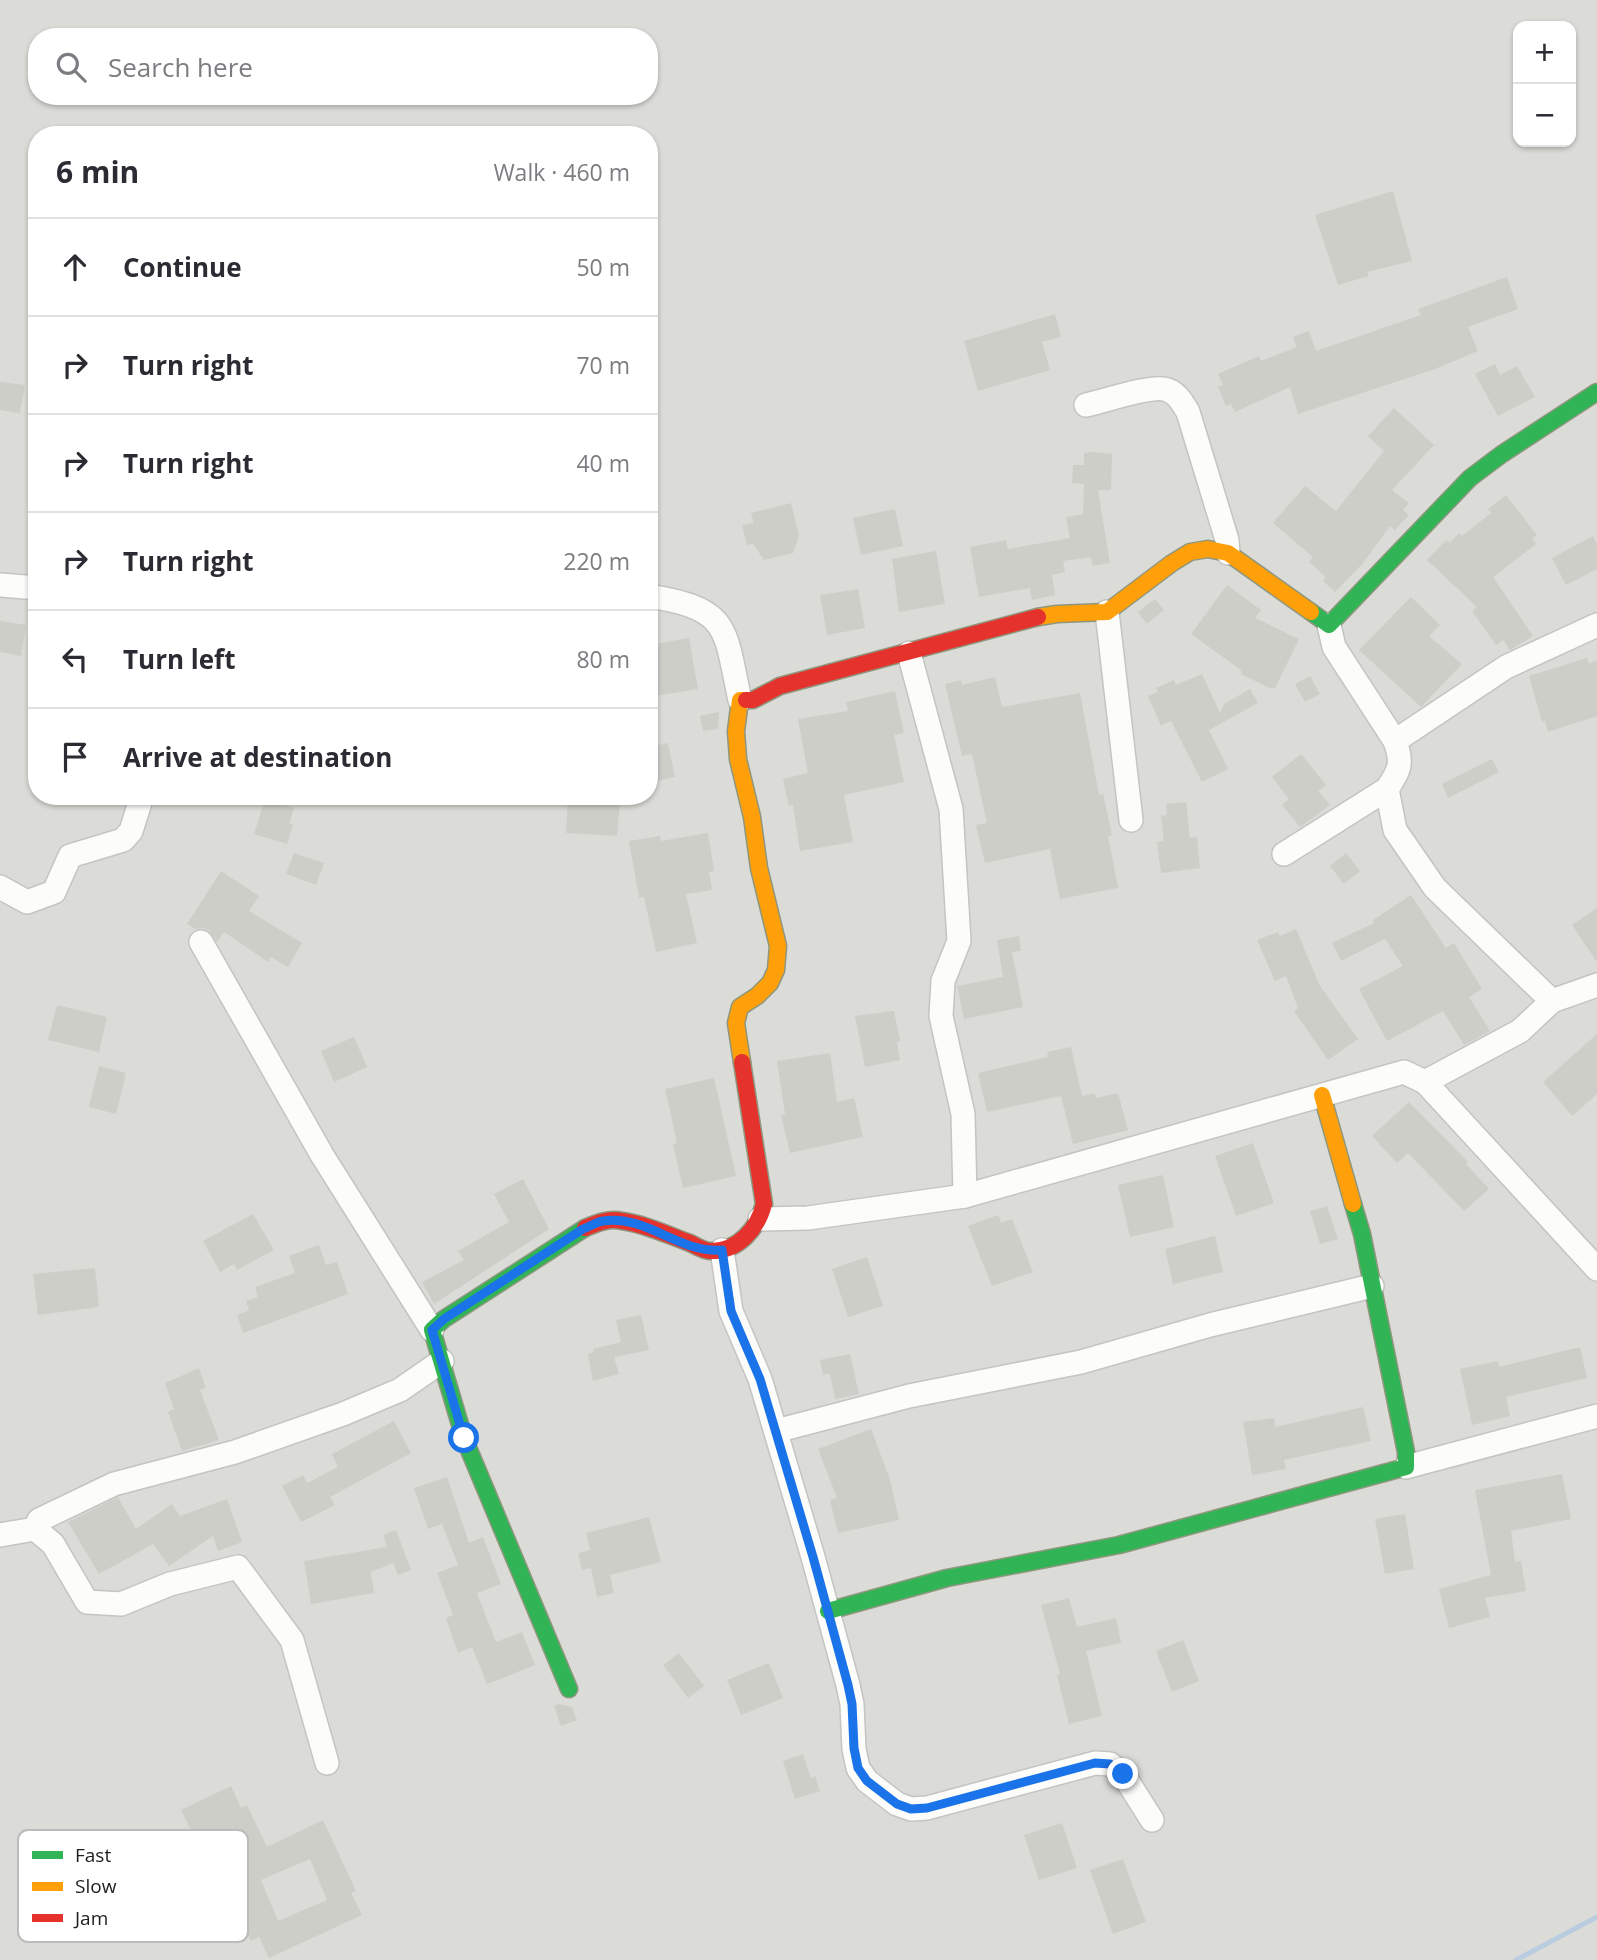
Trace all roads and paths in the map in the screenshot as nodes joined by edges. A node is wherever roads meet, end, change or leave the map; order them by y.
1 (1597, 392) edge
2 (1086, 405) dead end
3 (1228, 553) junction
4 (0, 585) edge
5 (28, 587) edge
6 (658, 597) edge
7 (1107, 612) junction
8 (1329, 625) junction
9 (1597, 625) edge
10 (909, 653) junction
11 (740, 700) junction
12 (1395, 741) junction
13 (1387, 789) junction
14 (139, 805) edge
15 (1131, 820) dead end
16 (1284, 854) dead end
17 (0, 887) edge
18 (201, 942) dead end
19 (1597, 985) edge
20 (1552, 1001) junction
21 (1425, 1082) junction
22 (1322, 1095) junction
23 (965, 1196) junction
24 (760, 1219) junction
25 (722, 1250) junction
26 (1597, 1269) edge
27 (1372, 1286) junction
28 (432, 1330) junction
29 (442, 1361) junction
30 (1597, 1416) edge
31 (776, 1431) junction
32 (1406, 1467) junction
33 (35, 1529) junction
34 (0, 1535) edge
35 (828, 1611) junction
36 (569, 1689) dead end
37 (327, 1763) dead end
38 (1152, 1820) dead end

1 - 8 street
2 - 3 street
3 - 7 street
3 - 8 street
4 - 5 street
6 - 11 street
7 - 10 street
7 - 15 street
8 - 12 street
9 - 12 street
10 - 11 street
10 - 23 street
11 - 24 street
12 - 13 street
13 - 16 street
13 - 20 street
14 - 17 street
18 - 28 street
19 - 20 street
20 - 21 street
21 - 22 street
21 - 26 street
22 - 23 street
22 - 27 street
23 - 24 street
24 - 25 street
25 - 28 street
25 - 31 street
27 - 31 street
27 - 32 street
28 - 29 street
29 - 33 street
29 - 36 street
30 - 32 street
31 - 35 street
32 - 35 street
33 - 34 street
33 - 37 street
35 - 38 street

